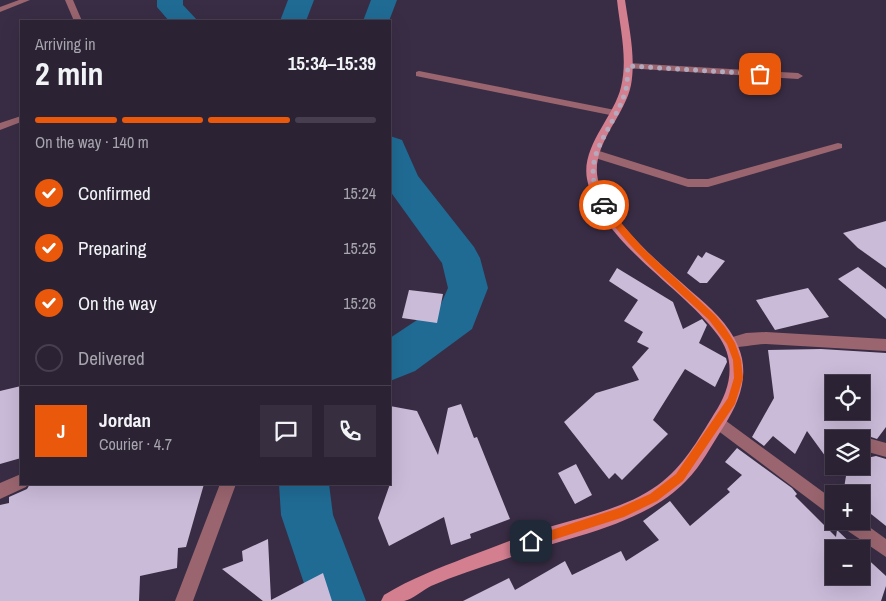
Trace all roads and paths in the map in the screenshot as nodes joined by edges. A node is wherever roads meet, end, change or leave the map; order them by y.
1 (26, 0) edge
2 (70, 0) edge
3 (621, 0) edge
4 (0, 10) edge
5 (78, 20) edge
6 (628, 66) junction
7 (419, 74) dead end
8 (798, 76) dead end
9 (615, 113) junction
10 (20, 119) edge
11 (0, 127) edge
12 (838, 146) dead end
13 (596, 154) junction
14 (731, 343) junction
15 (886, 345) edge
16 (718, 422) junction
17 (870, 446) edge
18 (886, 450) edge
19 (20, 482) edge
20 (228, 485) edge
21 (0, 491) edge
22 (825, 503) edge
23 (860, 530) edge
24 (886, 549) edge
25 (184, 601) edge
26 (390, 601) edge

1 - 4 street
2 - 5 street
3 - 6 main road
6 - 8 street
6 - 9 main road
7 - 9 street
9 - 13 main road
10 - 11 street
12 - 13 street
13 - 14 main road
14 - 15 street
14 - 16 main road
16 - 22 street
16 - 26 main road
17 - 18 street
19 - 21 street
20 - 25 street
23 - 24 street

